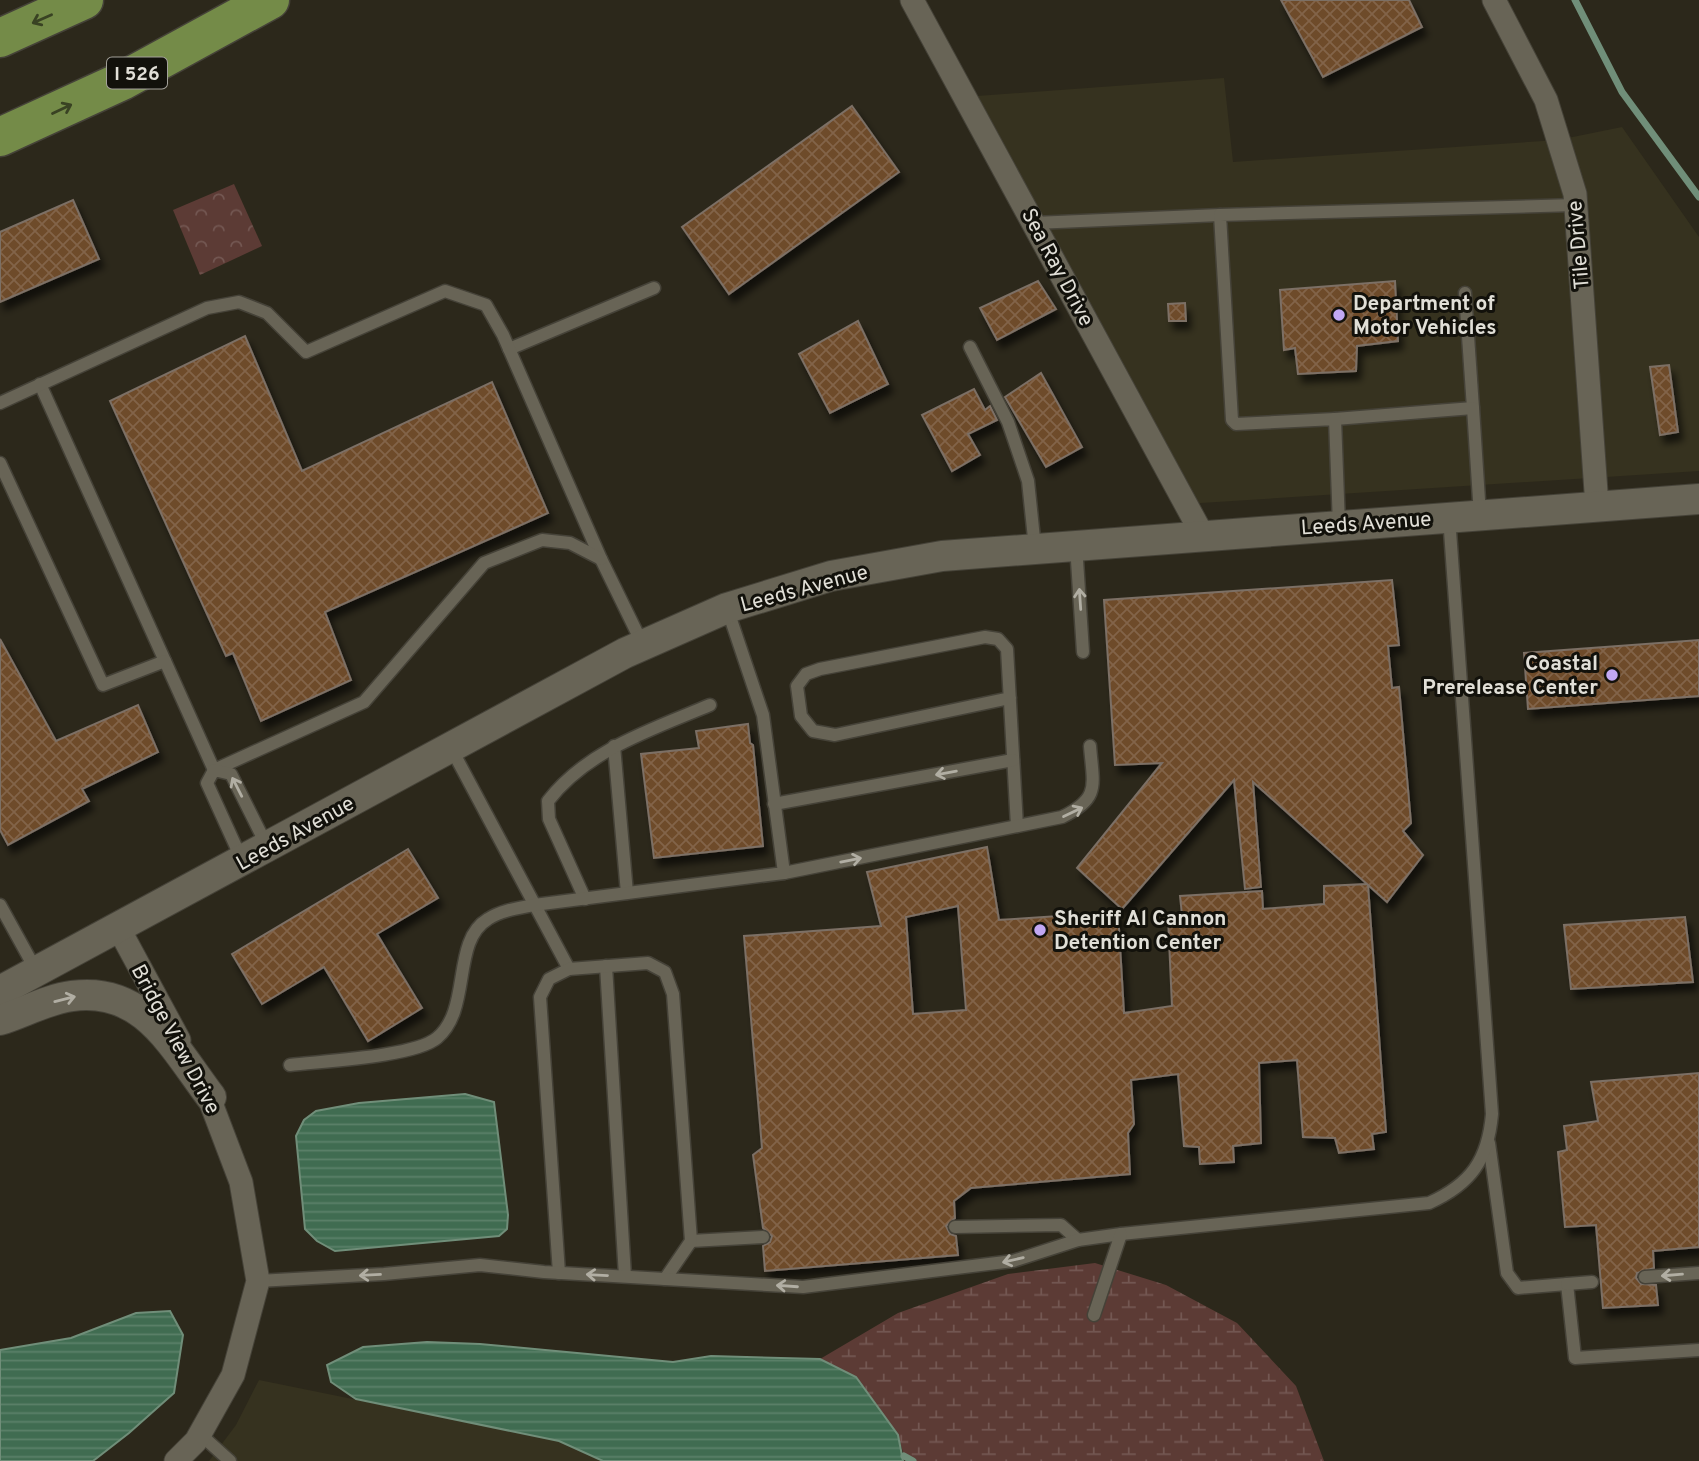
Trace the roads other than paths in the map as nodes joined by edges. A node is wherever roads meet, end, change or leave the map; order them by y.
1 (24, 0) edge
2 (84, 0) edge
3 (270, 0) edge
4 (912, 0) edge
5 (1494, 0) edge
6 (0, 8) edge
7 (0, 38) edge
8 (0, 137) edge
9 (1575, 205) junction
10 (1220, 215) junction
11 (1034, 223) junction
12 (654, 288) dead end
13 (1465, 293) dead end
14 (970, 347) dead end
15 (509, 349) junction
16 (40, 384) junction
17 (0, 402) edge
18 (1474, 408) junction
19 (1335, 419) junction
20 (0, 463) edge
21 (1699, 499) edge
22 (1597, 506) junction
23 (1480, 515) junction
24 (1448, 517) junction
25 (1339, 525) junction
26 (1202, 534) junction
27 (1076, 545) junction
28 (1035, 548) junction
29 (601, 559) junction
30 (727, 608) junction
31 (643, 645) junction
32 (1083, 652) dead end
33 (165, 661) junction
34 (1010, 698) junction
35 (710, 705) dead end
36 (614, 746) junction
37 (1090, 746) dead end
38 (450, 748) junction
39 (1013, 760) junction
40 (214, 770) junction
41 (774, 804) junction
42 (1017, 826) junction
43 (255, 855) junction
44 (784, 873) junction
45 (627, 893) junction
46 (585, 899) junction
47 (0, 905) edge
48 (534, 905) junction
49 (119, 929) junction
50 (606, 967) junction
51 (569, 969) junction
52 (37, 972) junction
53 (0, 991) edge
54 (0, 1020) edge
55 (290, 1065) dead end
56 (211, 1097) junction
57 (1489, 1143) junction
58 (955, 1227) dead end
59 (1121, 1234) junction
60 (763, 1237) dead end
61 (1078, 1240) junction
62 (691, 1241) junction
63 (559, 1273) junction
64 (1699, 1273) edge
65 (625, 1276) junction
66 (1645, 1277) dead end
67 (665, 1279) junction
68 (258, 1281) junction
69 (1592, 1282) dead end
70 (1567, 1284) junction
71 (1094, 1315) dead end
72 (1699, 1350) edge
73 (200, 1434) junction
74 (176, 1461) edge
75 (230, 1461) edge

1 - 6 highway
2 -> 7 highway
8 -> 3 highway, I 526
4 - 11 street, Sea Ray Drive
5 - 9 street, Tile Drive
9 - 10 lane
9 - 22 street, Tile Drive
10 - 11 lane
10 - 19 lane
11 - 26 street, Sea Ray Drive
12 - 15 lane
13 - 18 lane
14 - 28 lane
15 - 16 lane
15 - 29 lane
16 - 17 lane
16 - 33 lane
18 - 19 lane
18 - 23 lane
19 - 25 lane
20 - 33 lane
21 - 22 street, Leeds Avenue
22 - 23 street, Leeds Avenue
23 - 24 street, Leeds Avenue
24 - 25 street, Leeds Avenue
24 - 57 lane
25 - 26 street, Leeds Avenue
26 - 27 street, Leeds Avenue
27 - 28 street, Leeds Avenue
32 -> 27 lane
28 - 30 street, Leeds Avenue
29 - 31 lane
29 - 40 lane
30 - 31 street, Leeds Avenue
30 - 41 lane
31 - 38 street, Leeds Avenue
33 - 40 lane
34 - 34 lane
34 - 39 lane
35 - 36 lane
36 - 45 lane
36 - 46 lane
42 -> 37 lane
38 - 43 street, Leeds Avenue
38 - 48 lane
39 -> 41 lane
39 - 42 lane
40 - 43 lane
43 -> 40 lane
41 - 44 lane
44 -> 42 lane
43 - 49 street, Leeds Avenue
44 - 45 lane
45 - 46 lane
46 - 48 lane
47 - 52 lane
48 - 51 lane
48 - 55 lane
49 - 52 street, Leeds Avenue
49 - 56 street, Bridge View Drive
50 - 51 lane
50 - 62 lane
50 - 65 lane
51 - 63 lane
52 - 53 street, Leeds Avenue
54 -> 56 street
56 - 68 street, Bridge View Drive
57 - 59 lane
57 - 70 lane
58 - 61 lane
59 - 61 lane
59 - 71 lane
60 - 62 lane
61 -> 67 lane
62 - 67 lane
65 -> 63 lane
63 -> 68 lane
64 -> 66 lane
65 - 67 lane
68 - 73 street, Bridge View Drive
69 - 70 lane
70 - 72 lane
73 - 74 street, Bridge View Drive
73 - 75 lane

